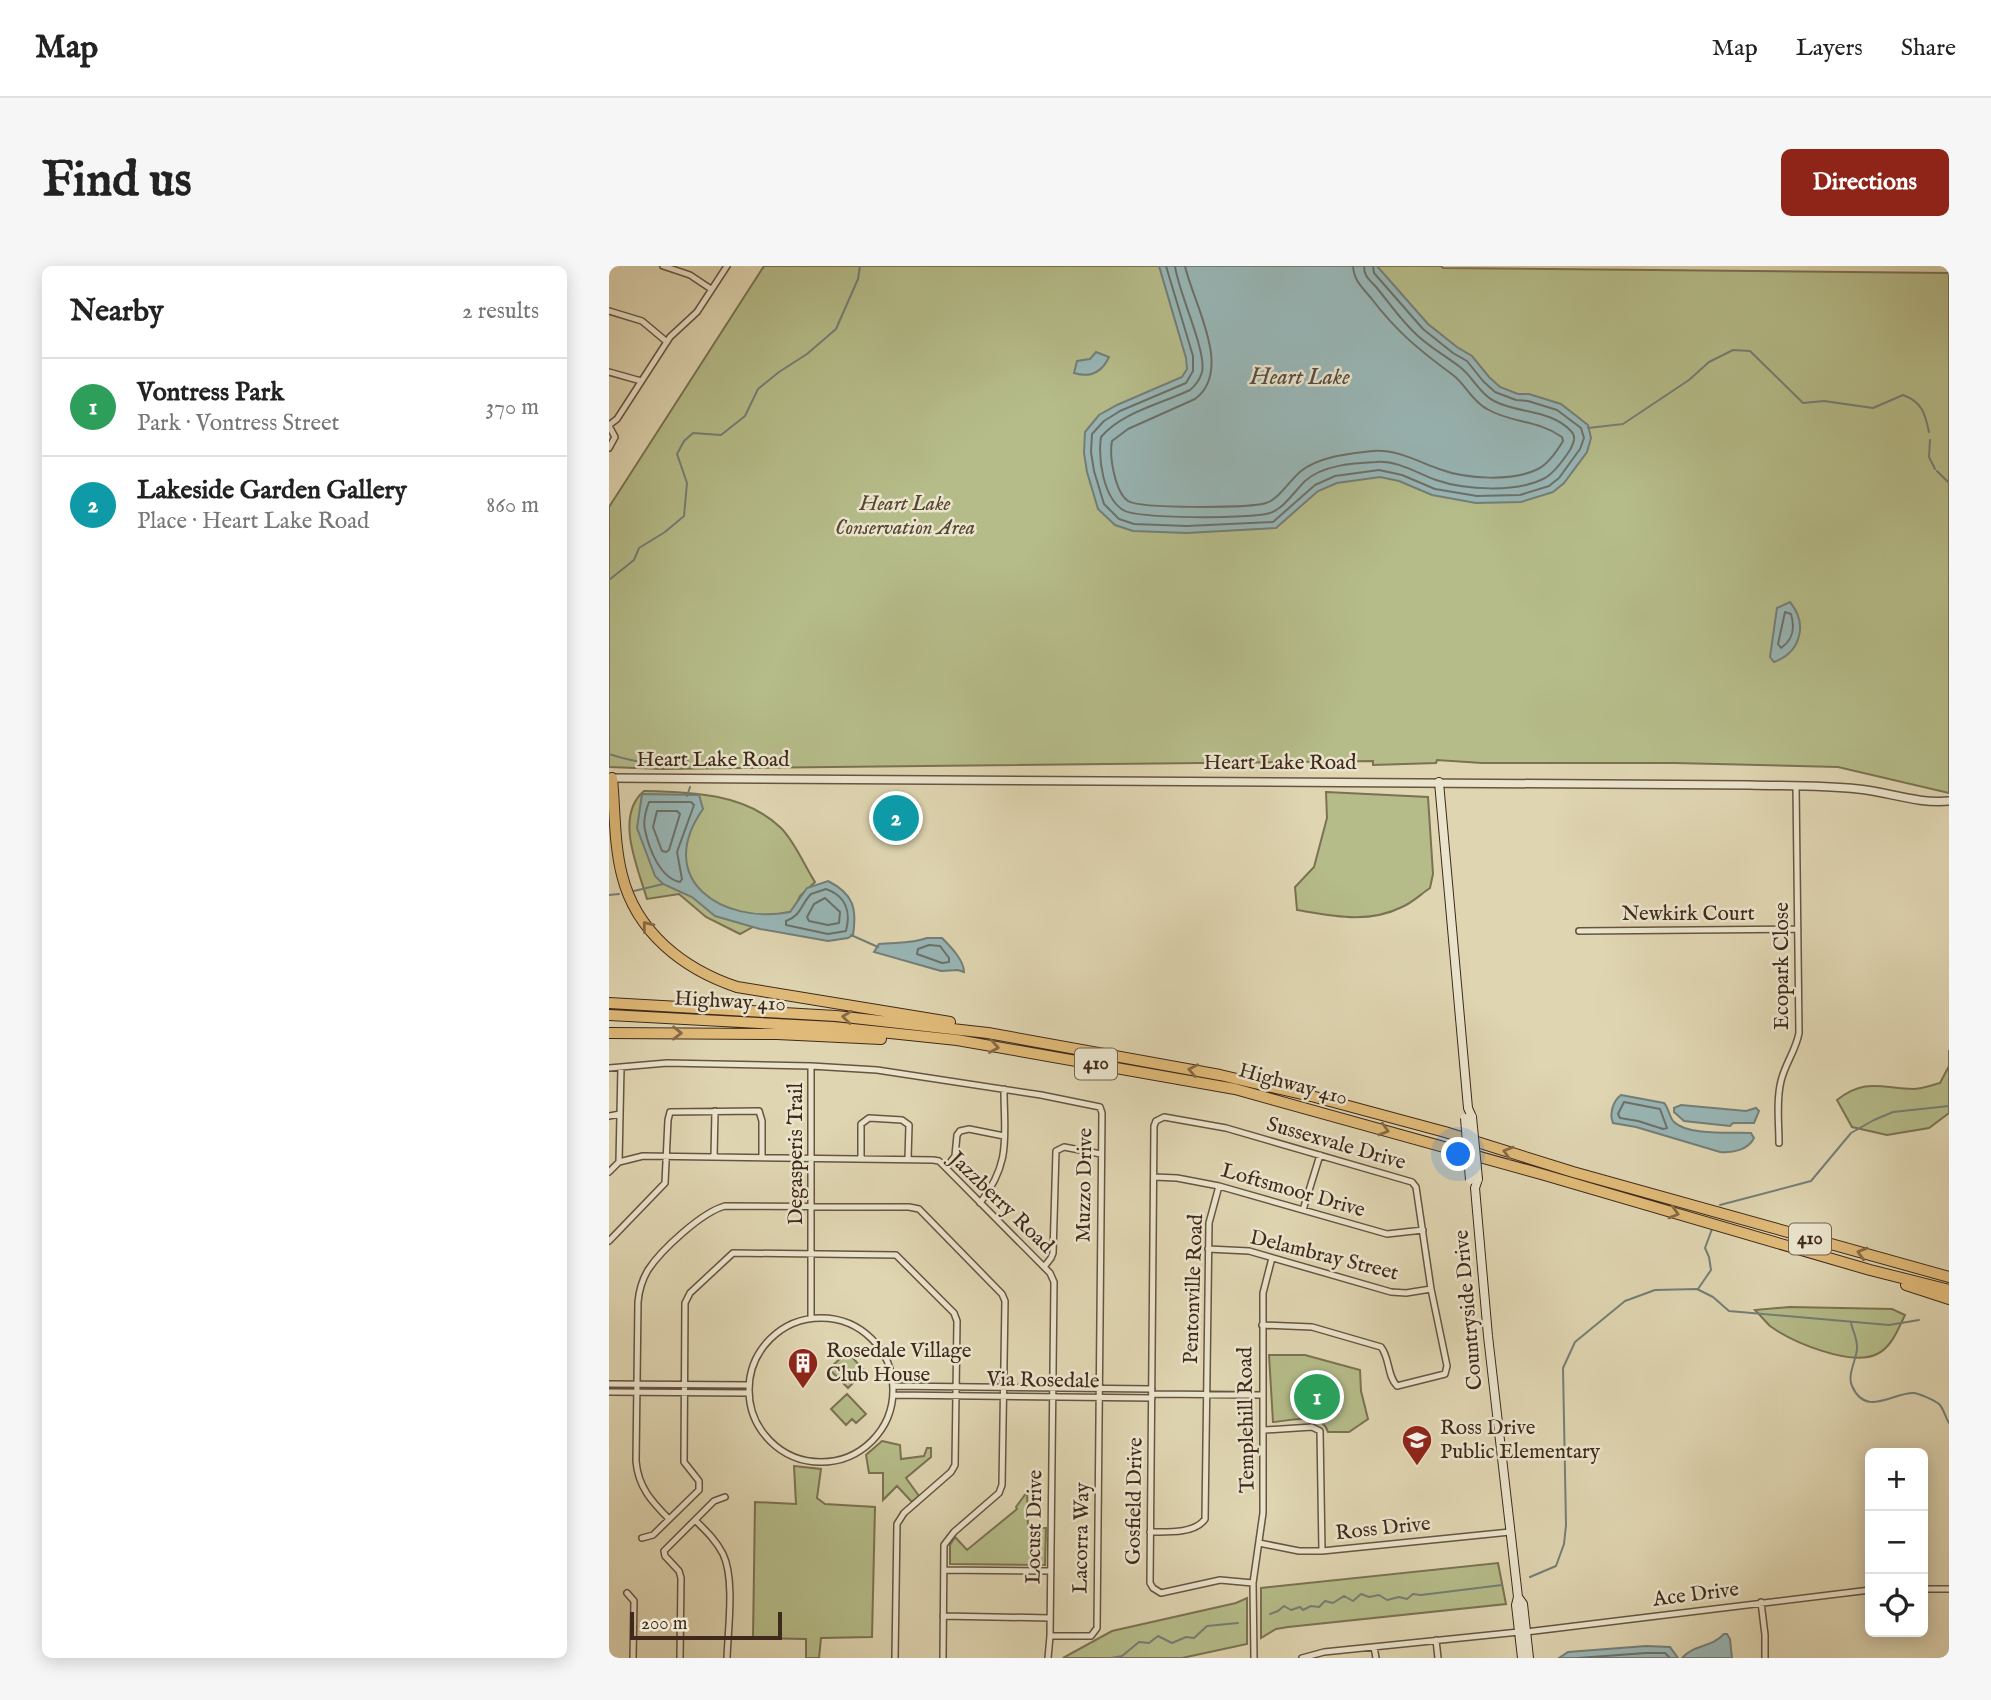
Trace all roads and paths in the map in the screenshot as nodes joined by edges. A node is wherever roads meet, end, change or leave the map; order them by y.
1 (663, 266) edge
2 (726, 266) edge
3 (711, 289) junction
4 (609, 311) edge
5 (667, 342) junction
6 (609, 372) edge
7 (641, 381) junction
8 (609, 425) edge
9 (609, 448) edge
10 (610, 778) edge
11 (1439, 782) junction
12 (1797, 786) junction
13 (1949, 801) edge
14 (1798, 929) junction
15 (1579, 931) dead end
16 (609, 1003) edge
17 (609, 1015) edge
18 (988, 1032) junction
19 (609, 1034) edge
20 (957, 1040) junction
21 (811, 1066) junction
22 (621, 1067) junction
23 (609, 1068) edge
24 (1004, 1089) junction
25 (715, 1111) junction
26 (620, 1114) junction
27 (609, 1116) edge
28 (1004, 1136) junction
29 (1779, 1143) dead end
30 (1101, 1154) junction
31 (1320, 1155) junction
32 (667, 1156) junction
33 (714, 1157) junction
34 (762, 1157) junction
35 (811, 1158) junction
36 (861, 1158) junction
37 (908, 1159) junction
38 (619, 1162) junction
39 (946, 1168) junction
40 (609, 1172) edge
41 (1154, 1177) junction
42 (1219, 1186) junction
43 (980, 1203) junction
44 (812, 1206) junction
45 (1303, 1210) junction
46 (1423, 1230) junction
47 (609, 1241) edge
48 (1208, 1249) junction
49 (811, 1254) junction
50 (1272, 1258) junction
51 (1044, 1267) junction
52 (1870, 1270) junction
53 (1927, 1271) junction
54 (1949, 1271) edge
55 (1949, 1277) edge
56 (1431, 1289) junction
57 (1949, 1290) edge
58 (1949, 1299) edge
59 (811, 1318) junction
60 (1262, 1325) junction
61 (609, 1384) edge
62 (637, 1384) junction
63 (748, 1385) junction
64 (893, 1386) junction
65 (956, 1387) junction
66 (1004, 1388) junction
67 (1052, 1388) junction
68 (684, 1389) junction
69 (1099, 1389) junction
70 (609, 1392) edge
71 (637, 1393) junction
72 (747, 1394) junction
73 (1152, 1394) junction
74 (1207, 1394) junction
75 (893, 1395) junction
76 (1262, 1395) junction
77 (956, 1396) junction
78 (1004, 1396) junction
79 (1052, 1397) junction
80 (1099, 1398) junction
81 (1265, 1430) junction
82 (725, 1497) dead end
83 (669, 1519) junction
84 (695, 1520) junction
85 (1150, 1532) junction
86 (1510, 1532) junction
87 (642, 1538) dead end
88 (1259, 1543) junction
89 (1322, 1551) junction
90 (944, 1570) junction
91 (1050, 1571) junction
92 (1253, 1583) junction
93 (1928, 1589) edge
94 (1949, 1589) edge
95 (1865, 1591) edge
96 (627, 1593) dead end
97 (1761, 1602) junction
98 (943, 1616) junction
99 (1050, 1618) junction
100 (1522, 1632) junction
101 (1050, 1636) junction
102 (1436, 1640) junction
103 (1374, 1647) junction
104 (633, 1658) edge
105 (680, 1658) edge
106 (727, 1658) edge
107 (895, 1658) edge
108 (943, 1658) edge
109 (1048, 1658) edge
110 (1254, 1658) edge
111 (1302, 1658) edge
112 (1376, 1658) edge
113 (1438, 1658) edge
114 (1522, 1658) edge
115 (1529, 1658) edge
116 (1765, 1658) edge

1 - 3 street
2 - 3 street
3 - 5 street
4 - 5 street
5 - 7 street
6 - 7 street
7 - 8 street
8 - 9 street
10 - 11 street, Heart Lake Road
18 -> 10 highway
11 - 12 street, Heart Lake Road
11 - 86 main road, Countryside Drive, bridge
12 - 13 street, Heart Lake Road
12 - 14 street, Ecopark Close
14 - 15 street, Newkirk Court
14 - 29 street, Ecopark Close
18 -> 16 highway, Highway 410 / 410
17 - 20 highway, Highway 410 / 410
53 -> 18 highway, Highway 410 / 410
19 -> 20 highway
20 -> 52 highway, Highway 410 / 410
21 - 22 street, Degasperis Trail
21 - 24 street, Muzzo Drive
21 - 35 street, Degasperis Trail
22 - 23 street, Degasperis Trail
22 - 26 street
24 - 28 street
24 - 30 street, Muzzo Drive
25 - 32 street
25 - 33 street
25 - 34 street
26 - 27 street
26 - 38 street
28 - 39 street
28 - 43 street
30 - 51 street
30 - 69 street, Muzzo Drive
31 - 41 street, Sussexvale Drive
31 - 45 street
31 - 46 street, Sussexvale Drive
32 - 33 street, Jazzberry Road
32 - 38 street, Jazzberry Road
32 - 47 street
33 - 34 street, Jazzberry Road
34 - 35 street, Jazzberry Road
35 - 36 street, Jazzberry Road
35 - 44 street, Degasperis Trail
36 - 37 street, Jazzberry Road
36 - 37 street
37 - 39 street, Jazzberry Road
38 - 40 street
39 - 43 street, Jazzberry Road
41 - 42 street, Loftsmoor Drive
41 - 73 street, Sussexvale Drive
42 - 45 street, Loftsmoor Drive
42 - 48 street, Pentonville Road
43 - 51 street, Jazzberry Road
44 - 49 street, Degasperis Trail
44 - 62 street
44 - 66 street
45 - 46 street, Loftsmoor Drive
46 - 56 street, Sussexvale Drive
48 - 50 street, Delambray Street
48 - 74 street, Pentonville Road
49 - 59 street, Degasperis Trail
49 - 65 street
49 - 68 street
50 - 56 street, Delambray Street
50 - 60 street, Templehill Road
51 - 67 street, Jazzberry Road
52 - 57 highway, Highway 410 / 410
52 - 58 highway
53 - 54 highway
53 - 55 highway, Highway 410 / 410
56 - 60 street, Sussexvale Drive
59 - 63 street
59 - 64 street
60 - 76 street, Templehill Road
61 - 62 street
62 - 68 street
62 - 71 street
63 - 68 street
63 - 72 street
64 - 65 street, Via Rosedale
64 - 75 street
65 - 66 street, Via Rosedale
65 - 77 street
66 - 67 street, Via Rosedale
66 - 78 street
67 - 69 street, Via Rosedale
67 - 79 street, Jazzberry Road
68 - 71 street
68 - 72 street
68 - 83 street
69 - 73 street, Via Rosedale
69 - 80 street, Muzzo Drive
70 - 71 street
71 - 83 street
72 - 75 street
73 - 74 street
73 - 80 street, Via Rosedale
73 - 85 street, Gosfield Drive
74 - 76 street
74 - 85 street, Pentonville Road
75 - 77 street, Via Rosedale
76 - 81 street, Templehill Road
77 - 78 street, Via Rosedale
77 - 107 street
78 - 79 street, Via Rosedale
78 - 90 street
79 - 80 street, Via Rosedale
79 - 91 street, Locust Drive
80 - 101 street, Lacorra Way
81 - 88 street, Templehill Road
81 - 89 street
82 - 84 street
83 - 87 street
84 - 105 street
84 - 106 street
85 - 92 street, Gosfield Drive
86 - 89 street, Ross Drive
86 - 100 main road, Countryside Drive
88 - 89 street, Ross Drive
88 - 92 street, Templehill Road
90 - 91 street
90 - 98 street
91 - 99 street, Locust Drive
92 - 110 street, Templehill Road
93 - 94 street
95 - 97 street, Ace Drive
96 - 104 street
97 - 100 street, Ace Drive
97 - 116 street
98 - 99 street
98 - 108 street
99 - 101 street, Locust Drive
100 - 102 street, Ace Drive
100 - 114 main road, Countryside Drive
100 - 115 main road, Countryside Drive
101 - 109 street, Locust Drive
102 - 103 street, Ace Drive
102 - 113 street
103 - 111 street, Ace Drive
103 - 112 street

